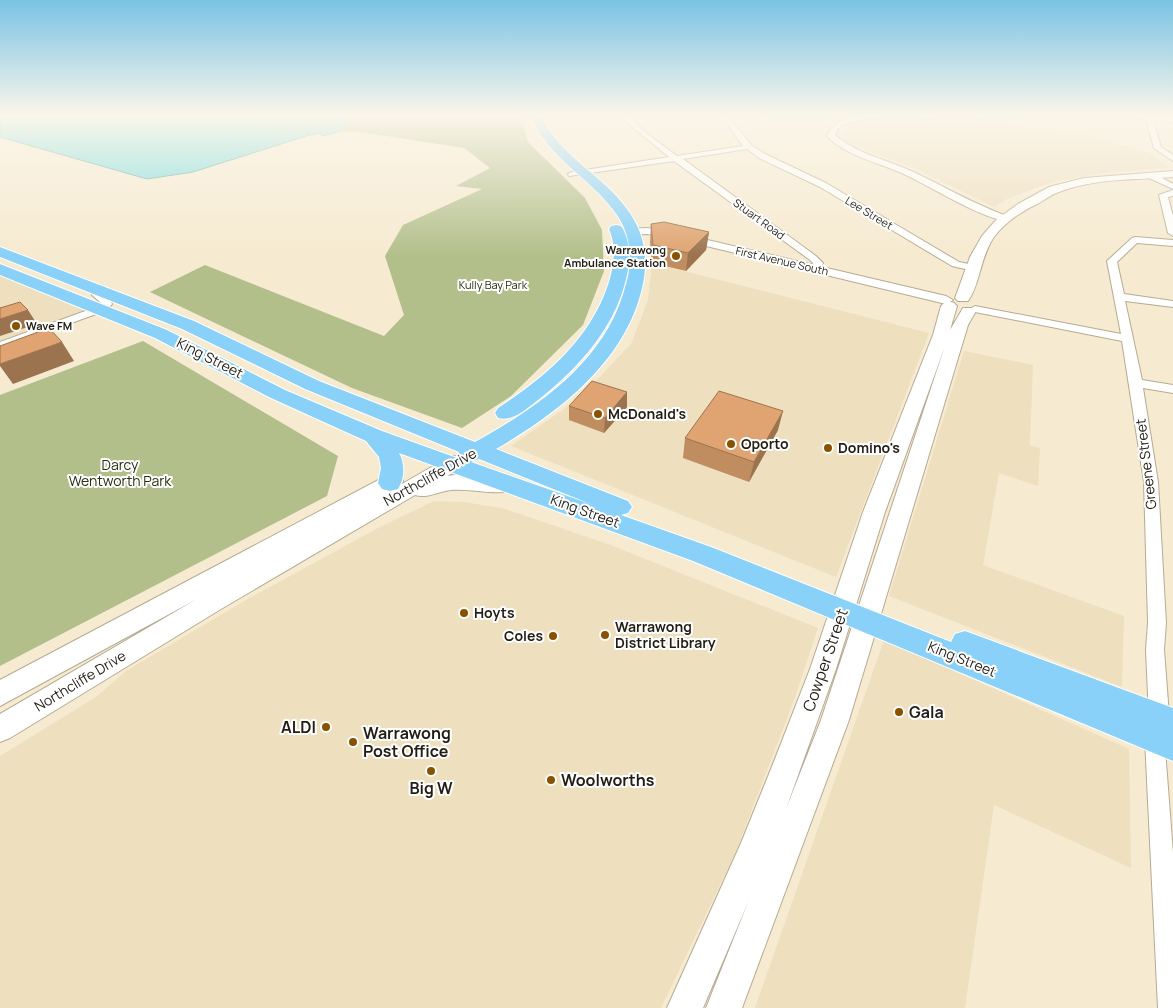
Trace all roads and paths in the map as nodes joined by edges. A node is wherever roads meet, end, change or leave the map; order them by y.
1 (564, 162) edge
2 (569, 162) edge
3 (649, 162) edge
4 (681, 162) edge
5 (774, 162) edge
6 (884, 162) edge
7 (578, 173) junction
8 (1173, 174) edge
9 (1152, 176) junction
10 (1077, 186) junction
11 (1173, 187) edge
12 (1173, 193) edge
13 (1004, 218) junction
14 (625, 231) junction
15 (1173, 233) edge
16 (1173, 244) edge
17 (0, 252) edge
18 (974, 268) junction
19 (0, 269) edge
20 (816, 269) junction
21 (1120, 296) junction
22 (99, 300) junction
23 (1173, 304) edge
24 (960, 305) junction
25 (1126, 338) junction
26 (0, 346) edge
27 (1136, 383) junction
28 (1173, 389) edge
29 (374, 436) junction
30 (457, 454) junction
31 (390, 483) junction
32 (515, 486) junction
33 (379, 506) junction
34 (856, 609) junction
35 (3, 693) edge
36 (0, 729) edge
37 (1167, 731) edge
38 (685, 1008) edge
39 (724, 1008) edge
40 (1171, 1008) edge

1 - 7 main road, Northcliffe Drive
2 - 7 main road, Northcliffe Drive
3 - 7 street
4 - 20 street, Stuart Road
5 - 18 street, Lee Street
6 - 13 street
7 - 14 main road, Northcliffe Drive
8 - 9 main road, Cowper Street
9 - 10 main road, Cowper Street
9 - 10 main road, Cowper Street
9 - 11 street
10 - 13 main road, Cowper Street
12 - 15 street
13 - 18 main road, Cowper Street
14 - 20 street, First Avenue South
14 - 30 main road, Northcliffe Drive
16 - 21 street, Greene Street
17 - 22 main road, King Street
18 - 24 main road, Cowper Street
19 - 22 main road, King Street
20 - 24 street, First Avenue South
21 - 23 street
21 - 25 street, Greene Street
22 - 26 street
22 - 29 main road, King Street
22 - 30 main road, King Street
24 - 25 street, First Avenue South
24 - 34 main road, Cowper Street
24 - 34 main road, Cowper Street
25 - 27 street, Greene Street
27 - 28 street
27 - 37 street, Greene Street
29 - 30 main road, King Street
29 - 31 main road
30 - 31 main road, Northcliffe Drive
30 - 32 main road, King Street
30 - 33 main road, Northcliffe Drive
30 - 34 main road, King Street
31 - 35 main road, Northcliffe Drive
32 - 33 main road
32 - 34 main road, King Street
33 - 36 main road, Northcliffe Drive
34 - 37 main road, King Street
34 - 38 main road, Cowper Street
34 - 39 main road, Cowper Street
37 - 40 street, Greene Street

